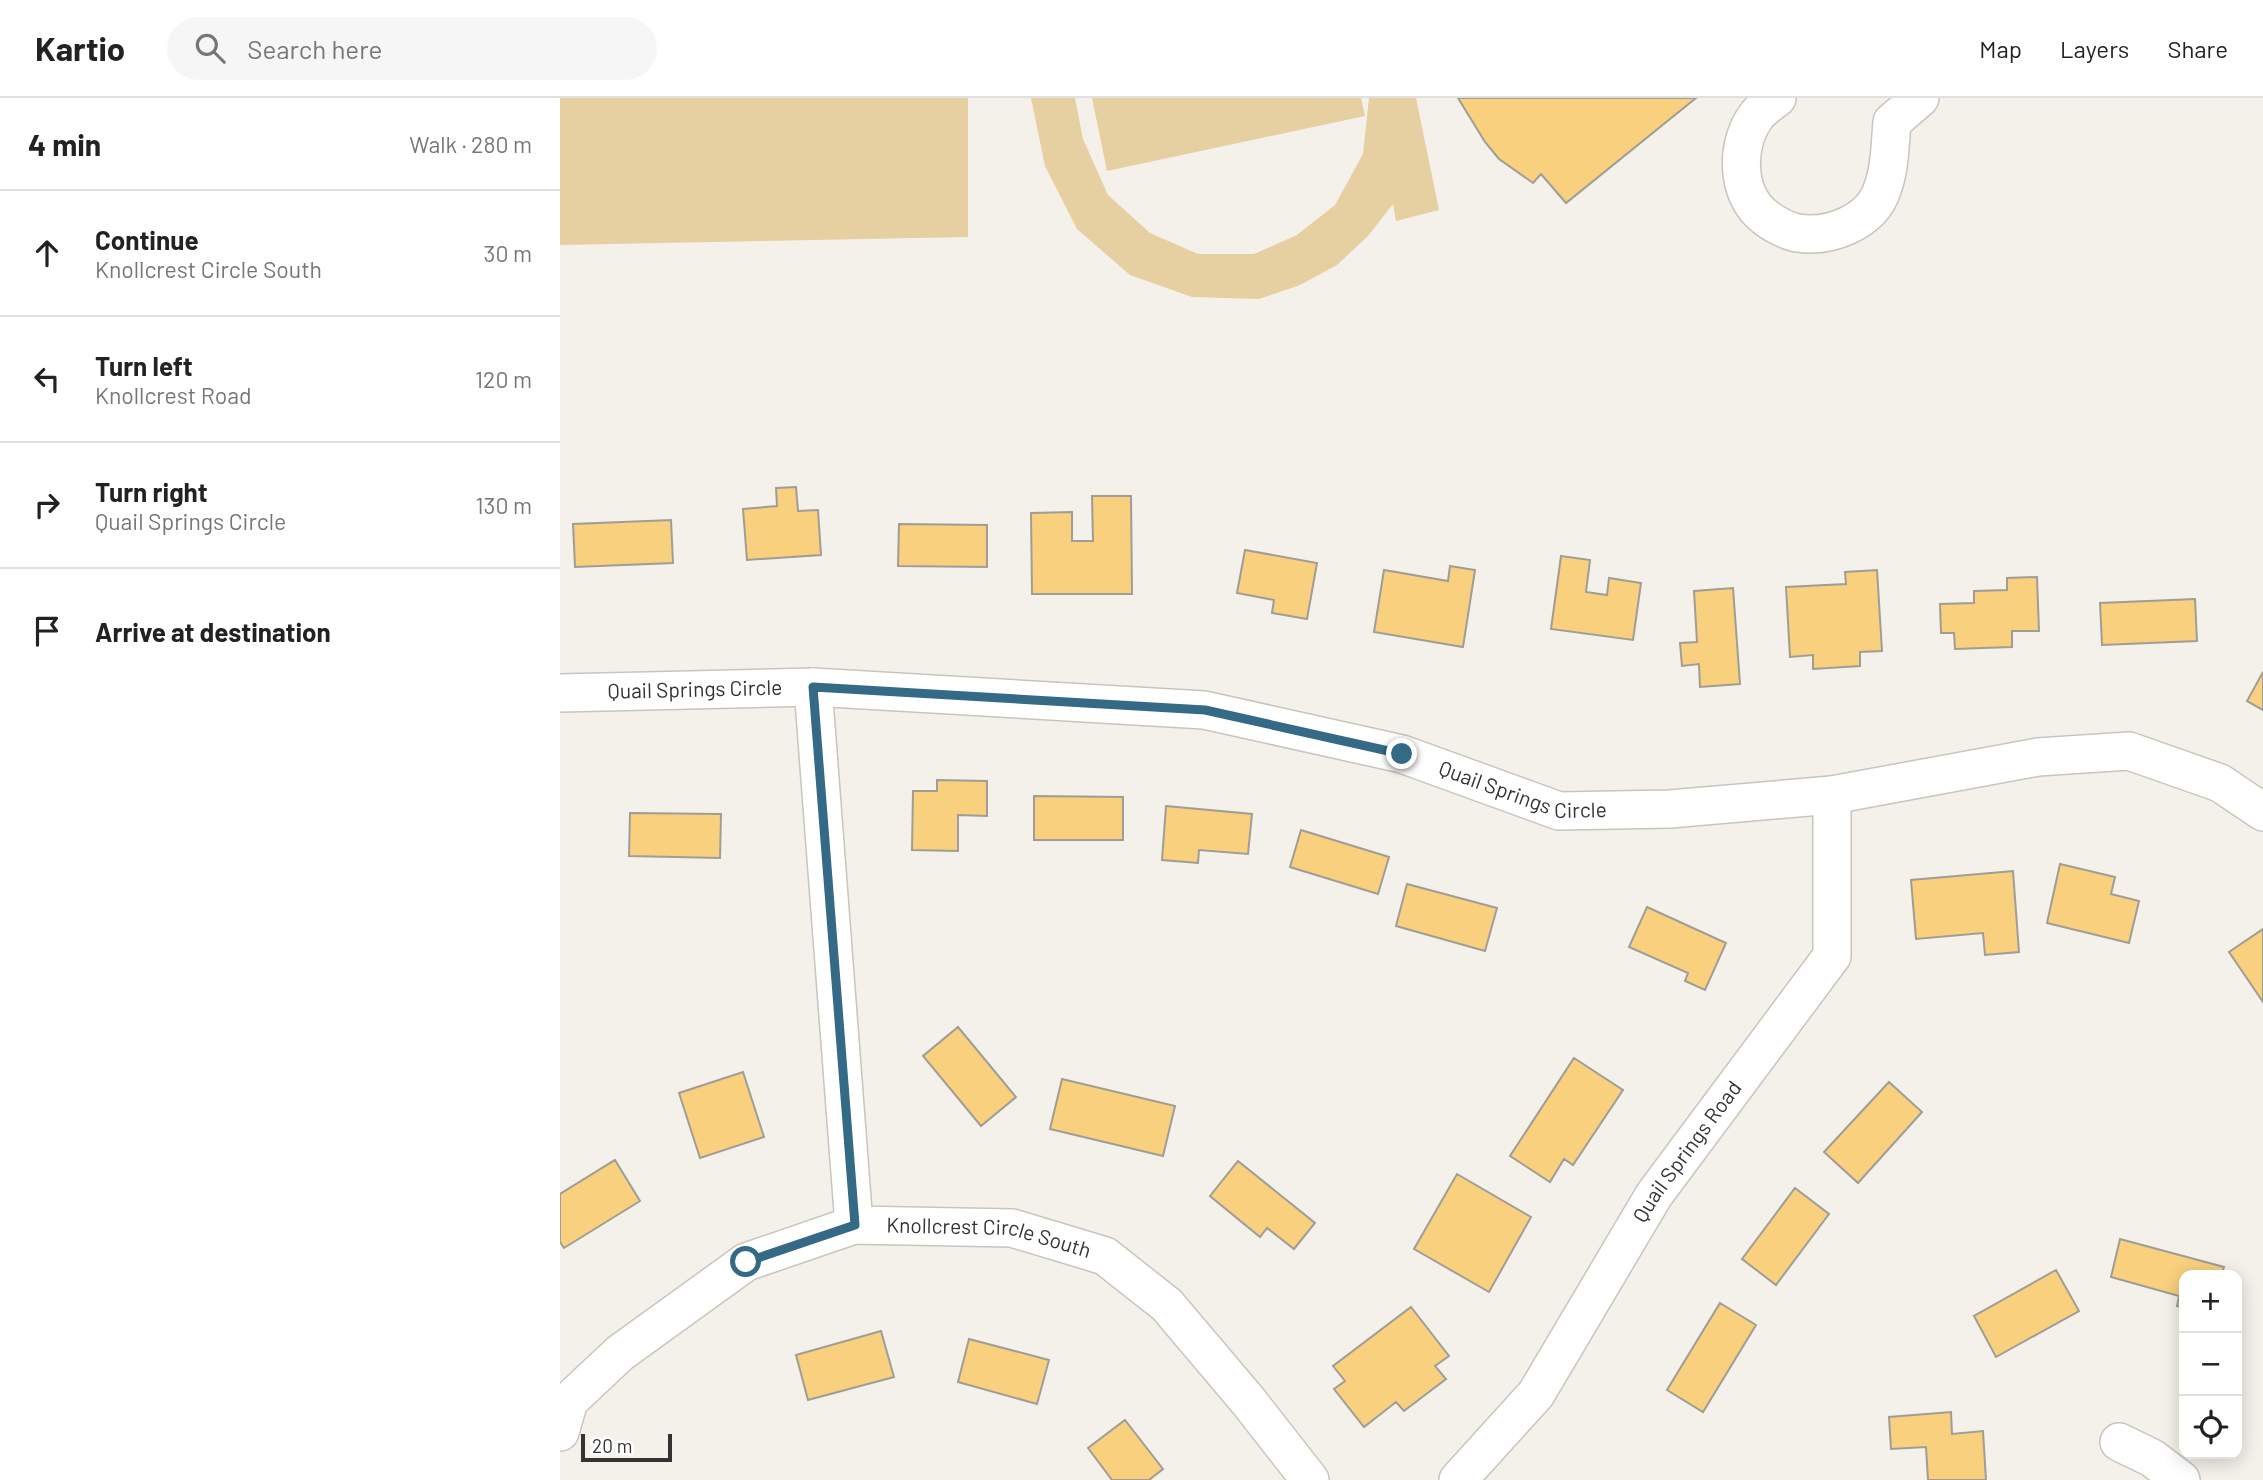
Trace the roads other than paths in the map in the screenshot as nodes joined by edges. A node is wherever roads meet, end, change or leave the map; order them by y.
1 (1777, 98) edge
2 (1920, 98) edge
3 (813, 687) junction
4 (560, 692) edge
5 (1832, 795) junction
6 (2263, 812) edge
7 (855, 1225) junction
8 (560, 1432) edge
9 (2119, 1442) dead end
10 (1310, 1480) edge
11 (1458, 1480) edge
12 (2181, 1480) edge

1 - 2 street
3 - 4 street, Quail Springs Circle
3 - 5 street, Quail Springs Circle
3 - 7 street
5 - 6 street, Quail Springs Circle
5 - 11 street, Quail Springs Road
7 - 8 street, Knollcrest Circle South
7 - 10 street, Knollcrest Circle South
9 - 12 street

